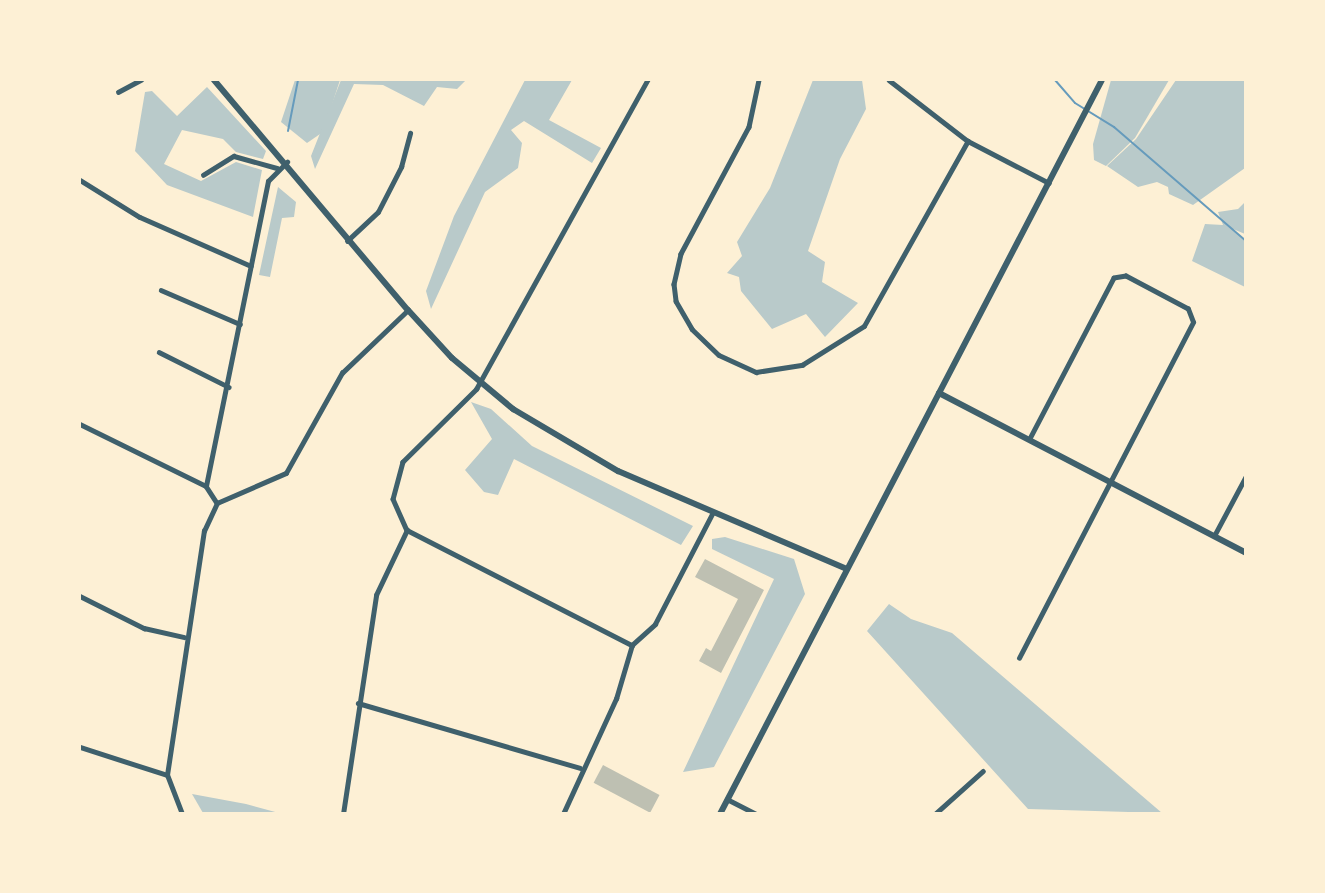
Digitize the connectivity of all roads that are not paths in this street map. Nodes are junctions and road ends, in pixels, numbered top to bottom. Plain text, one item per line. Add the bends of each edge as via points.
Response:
1 (141, 80) edge
2 (214, 80) edge
3 (648, 80) edge
4 (759, 80) edge
5 (889, 80) edge
6 (1102, 80) edge
7 (118, 92) dead end
8 (410, 133) dead end
9 (968, 141) junction
10 (287, 162) junction
11 (277, 168) junction
12 (203, 176) dead end
13 (80, 180) edge
14 (1049, 183) junction
15 (347, 241) junction
16 (251, 266) junction
17 (161, 290) dead end
18 (408, 310) junction
19 (240, 324) junction
20 (159, 352) dead end
21 (479, 381) junction
22 (229, 387) junction
23 (939, 393) junction
24 (80, 424) edge
25 (1030, 439) junction
26 (1245, 476) edge
27 (1109, 482) junction
28 (206, 486) junction
29 (217, 503) junction
30 (712, 514) junction
31 (407, 530) junction
32 (1214, 536) junction
33 (1245, 554) edge
34 (847, 569) junction
35 (80, 596) edge
36 (184, 637) junction
37 (632, 645) junction
38 (1019, 658) dead end
39 (357, 703) junction
40 (80, 747) edge
41 (580, 768) junction
42 (983, 771) dead end
43 (167, 775) junction
44 (728, 799) junction
45 (182, 813) edge
46 (343, 813) edge
47 (563, 813) edge
48 (720, 813) edge
49 (756, 813) edge
50 (935, 813) edge

1 - 7 street
2 - 10 street
3 - 21 street
4 - 9 street via 749,127 681,254 674,284 676,301 692,329 719,354 756,372 802,365 864,326
5 - 9 street
6 - 14 street
8 - 15 street via 401,167 378,212
9 - 14 street
10 - 11 street
10 - 15 street
11 - 12 street via 234,156
11 - 16 street via 268,181
13 - 16 street via 140,217
14 - 23 street
15 - 18 street
16 - 19 street
17 - 19 street
18 - 21 street
18 - 29 street via 342,374 286,473
19 - 22 street
20 - 22 street
21 - 30 street via 576,450
21 - 31 street via 403,462 393,499
22 - 28 street
23 - 25 street
23 - 34 street
24 - 28 street
25 - 27 street
25 - 27 street via 1114,278 1126,276 1188,309 1193,322
26 - 32 street
27 - 32 street
27 - 38 street
28 - 29 street
29 - 36 street via 204,531
30 - 34 street
30 - 37 street via 655,624
31 - 37 street
31 - 39 street via 376,595
32 - 33 street
34 - 44 street
35 - 36 street via 144,628
36 - 43 street
37 - 41 street via 615,699
39 - 41 street
39 - 46 street
40 - 43 street
41 - 47 street
42 - 50 street
43 - 45 street
44 - 48 street
44 - 49 street

